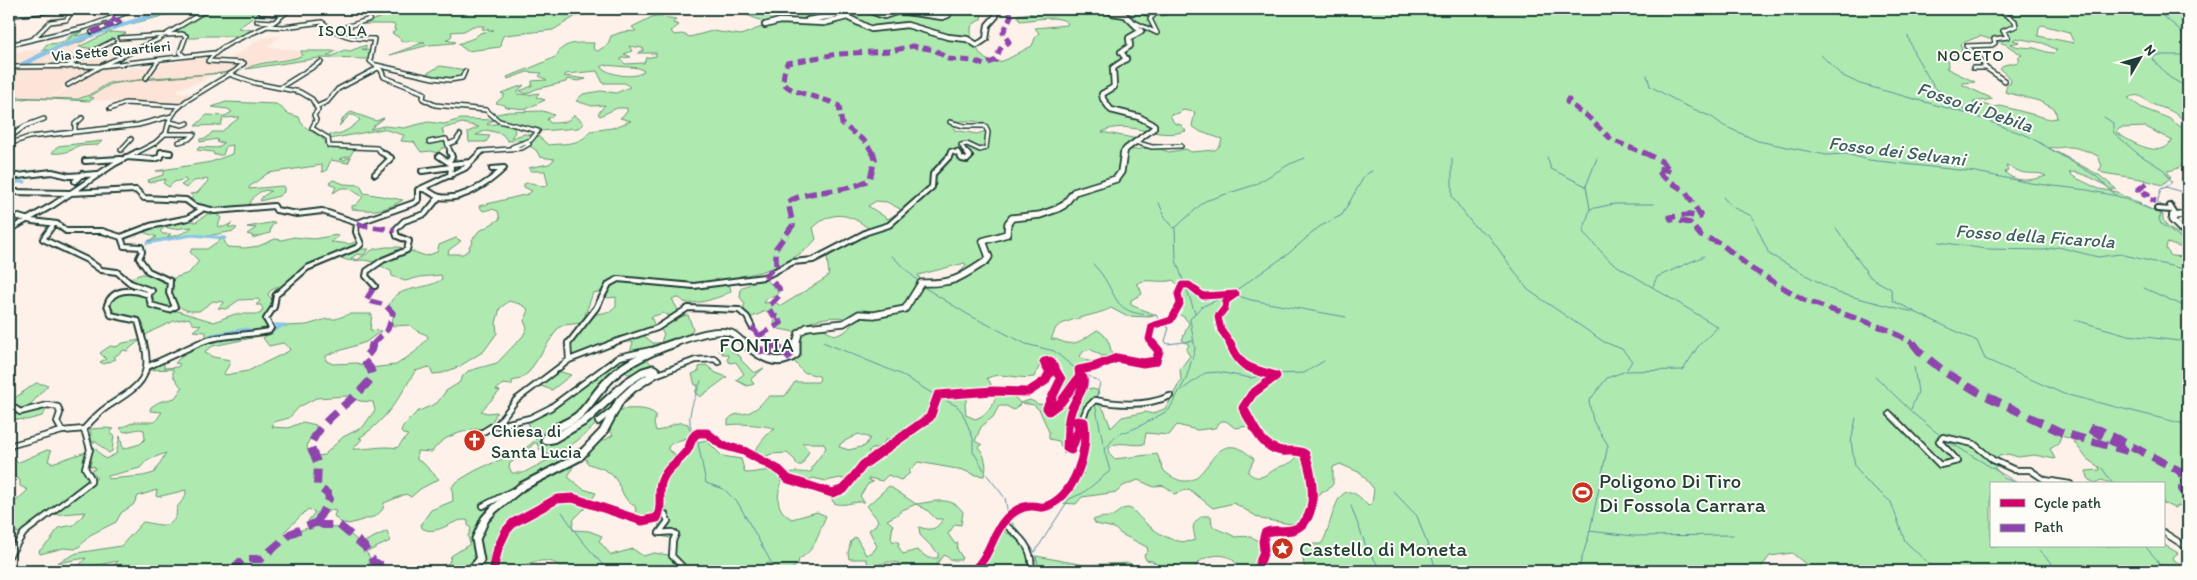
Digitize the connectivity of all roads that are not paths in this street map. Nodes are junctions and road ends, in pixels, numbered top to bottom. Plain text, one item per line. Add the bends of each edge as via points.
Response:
1 (22, 9) edge
2 (61, 9) edge
3 (74, 9) edge
4 (137, 9) edge
5 (208, 9) edge
6 (279, 9) edge
7 (291, 9) edge
8 (847, 9) edge
9 (865, 9) edge
10 (951, 9) edge
11 (994, 9) edge
12 (1110, 9) edge
13 (1133, 9) edge
14 (2002, 9) edge
15 (120, 12) junction
16 (109, 13) dead end
17 (261, 13) dead end
18 (272, 14) junction
19 (283, 14) junction
20 (11, 15) edge
21 (113, 18) junction
22 (370, 19) dead end
23 (1129, 20) junction
24 (257, 21) dead end
25 (273, 22) junction
26 (266, 26) junction
27 (334, 31) junction
28 (92, 32) dead end
29 (169, 34) junction
30 (34, 38) junction
31 (120, 38) dead end
32 (113, 41) dead end
33 (9, 45) edge
34 (214, 54) junction
35 (183, 55) junction
36 (158, 61) junction
37 (321, 62) dead end
38 (101, 66) junction
39 (377, 66) junction
40 (9, 67) edge
41 (67, 68) junction
42 (1973, 68) dead end
43 (1986, 68) junction
44 (466, 71) dead end
45 (1995, 74) junction
46 (232, 75) junction
47 (1991, 76) dead end
48 (146, 78) dead end
49 (2005, 82) dead end
50 (68, 85) dead end
51 (281, 87) junction
52 (180, 106) junction
53 (316, 107) junction
54 (110, 108) dead end
55 (172, 116) junction
56 (82, 118) dead end
57 (44, 119) dead end
58 (170, 122) junction
59 (950, 122) dead end
60 (188, 123) dead end
61 (76, 131) junction
62 (165, 134) junction
63 (460, 135) dead end
64 (9, 138) edge
65 (131, 140) dead end
66 (179, 142) dead end
67 (429, 142) dead end
68 (1135, 142) junction
69 (9, 144) edge
70 (448, 144) junction
71 (1181, 146) dead end
72 (121, 150) dead end
73 (170, 153) dead end
74 (438, 156) dead end
75 (124, 158) junction
76 (85, 161) dead end
77 (102, 161) dead end
78 (449, 161) junction
79 (469, 163) junction
80 (492, 170) dead end
81 (422, 171) dead end
82 (82, 174) junction
83 (99, 174) junction
84 (375, 174) dead end
85 (450, 176) junction
86 (9, 177) edge
87 (75, 181) dead end
88 (418, 190) junction
89 (9, 192) edge
90 (73, 193) junction
91 (439, 197) junction
92 (2162, 208) joint
93 (2157, 209) dead end
94 (201, 210) junction
95 (9, 214) edge
96 (2188, 214) edge
97 (29, 220) junction
98 (2172, 220) junction
99 (357, 223) junction
100 (2187, 223) edge
101 (53, 225) junction
102 (2188, 229) edge
103 (9, 230) edge
104 (395, 230) joint
105 (2188, 236) edge
106 (122, 237) junction
107 (375, 286) dead end
108 (148, 294) junction
109 (752, 327) dead end
110 (660, 349) junction
111 (569, 360) junction
112 (718, 362) dead end
113 (147, 367) junction
114 (655, 374) junction
115 (1080, 378) junction
116 (1170, 396) dead end
117 (9, 404) edge
118 (614, 408) junction
119 (1890, 414) dead end
120 (1082, 420) junction
121 (598, 422) dead end
122 (497, 425) junction
123 (84, 429) junction
124 (62, 431) junction
125 (475, 437) dead end
126 (9, 446) edge
127 (2058, 482) edge
128 (521, 488) junction
129 (483, 506) dead end
130 (660, 512) junction
131 (1007, 519) junction
132 (2164, 533) edge
133 (2188, 548) edge
134 (9, 556) edge
135 (470, 571) edge
136 (493, 571) edge
137 (682, 571) edge
138 (973, 571) edge
139 (1031, 571) edge
140 (1257, 571) edge

1 - 20 main road
2 - 20 street
3 - 30 street via 66,20 50,22
4 - 15 street
5 - 29 street
6 - 18 street
7 - 19 street
8 - 11 street via 821,18 776,20 764,24 780,21 824,23 847,17 871,29 907,25 967,39 977,45 986,39 988,25 996,16
9 - 10 street via 884,16 898,11 942,18
12 - 23 street
13 - 23 street via 1153,15 1150,20 1157,33
14 - 43 street via 2001,12 2015,21 2016,26 2003,31 2008,37 1994,39 1994,44 1966,46
15 - 16 street
15 - 21 street
17 - 18 street
18 - 19 street
19 - 25 street
21 - 28 street via 119,22
21 - 30 street
22 - 27 street
23 - 68 street via 1141,31 1128,38 1130,46 1121,52 1126,59 1113,68 1114,88 1102,96 1111,110 1124,111 1154,125
24 - 25 street
25 - 26 street
26 - 27 street via 320,22
26 - 34 street via 225,44
27 - 39 street via 355,39 374,39 370,59
29 - 31 street
29 - 35 street via 186,36 180,52
29 - 38 street
30 - 33 street
32 - 41 street
34 - 35 street, Via Sette Quartieri
34 - 46 street via 208,61 244,63
35 - 36 street, Via Sette Quartieri
36 - 38 street, Via Sette Quartieri
36 - 48 street
37 - 51 street
38 - 41 street, Via Sette Quartieri
38 - 50 street
39 - 44 street via 451,81 462,78
39 - 53 street via 338,89 327,102
39 - 79 street via 387,79 424,93 422,98 431,103 486,110 499,121 538,131 525,143 529,145 485,150
40 - 41 street, Via Sette Quartieri
42 - 43 street
43 - 45 street
45 - 47 street
45 - 49 street
46 - 51 street
46 - 52 street
51 - 53 street via 300,92 312,99
52 - 54 street via 125,103
52 - 55 street
53 - 84 street via 318,110 312,128 328,138 329,146 377,148 391,158
55 - 58 street
55 - 61 street via 138,125
56 - 61 street via 75,124
57 - 64 street via 25,126
58 - 60 street
58 - 62 street
59 - 111 street via 985,126 988,132 986,148 980,150 961,144 970,157 962,159 957,152 951,152 933,174 932,187 889,225 867,232 814,260 796,261 764,277 694,286 618,279 609,284 596,308 568,342
61 - 69 street via 29,137
62 - 66 street via 194,134
62 - 75 street via 155,143
63 - 70 street via 456,142
65 - 72 street
67 - 70 street via 446,139
68 - 71 street via 1152,147
68 - 110 street via 1123,152 1121,172 1116,178 1074,192 1064,205 1051,211 1012,218 1007,234 983,241 989,257 986,261 957,280 943,284 921,283 904,309 874,315 859,314 844,323 808,328 796,340 796,354 787,360 771,360 725,331 699,335
70 - 78 street via 452,157
73 - 75 street via 160,153 159,158
74 - 78 street
75 - 76 street
75 - 77 street
75 - 83 street
78 - 79 street via 451,164
79 - 85 street
80 - 91 street via 500,166 504,168 466,194
81 - 85 street via 451,167
82 - 83 street
82 - 86 street via 69,176 52,172
82 - 87 street
83 - 90 street
85 - 88 street
88 - 91 street via 426,189
88 - 99 street via 414,204
89 - 90 street
90 - 94 street via 136,190 144,198 186,200
90 - 97 street
91 - 104 street via 425,214 404,221
92 - 93 street
92 - 98 street via 2170,208 2176,214 2172,215
94 - 99 street via 274,206 276,210 297,214 322,211
94 - 106 street via 188,218 150,226
95 - 97 street
96 - 98 street via 2175,216
97 - 101 street
97 - 103 street
98 - 105 street
99 - 113 street via 360,246 310,266 276,295 274,307 266,319 271,328 269,332 205,340
100 - 102 street via 2180,221
101 - 106 street via 57,224 69,232 102,232
101 - 108 street via 43,239 101,270 122,275 130,283 152,290
104 - 107 street via 397,236 409,241 407,250 367,271 366,276
106 - 108 street via 124,246 141,247 139,258 148,271 171,284 174,308 169,310 151,305
108 - 113 street via 123,291 111,297 107,304 111,315 138,321
109 - 111 street via 737,309 713,310 694,306 657,328
110 - 114 street via 636,358 616,372 578,416 545,440 589,418 615,391 644,373 653,369
110 - 122 street via 620,357 550,408 530,418
111 - 122 street via 516,400
112 - 114 street via 715,359 699,360
113 - 123 street via 138,387 105,408
114 - 118 street via 633,388
115 - 120 street via 1085,382 1068,422 1068,449 1074,449 1079,429 1077,421
115 - 130 street via 1051,412 1047,408 1061,379 1047,360 1044,362 1050,372 1048,378 1028,392 938,395 926,421 862,465 844,489 832,493 788,479 779,470 744,451 722,445 708,432 697,433 687,450 662,478
115 - 140 street via 1081,368 1094,367 1114,358 1155,362 1160,350 1149,334 1152,326 1170,320 1177,313 1181,300 1179,291 1184,284 1203,296 1236,294 1226,301 1218,317 1221,330 1237,360 1276,376 1249,396 1243,408 1255,433 1269,447 1305,454 1312,482 1308,516 1295,529 1265,533 1264,551
116 - 120 street via 1163,400 1120,404 1094,400
117 - 124 street via 20,412 48,404 58,407 57,422
118 - 121 street
118 - 128 street via 603,432 579,457
119 - 127 street via 1940,465 1958,462 1939,441 1943,437 1974,444 1993,460
120 - 131 street via 1087,441 1070,486 1048,506 1026,506
122 - 125 street
123 - 124 street
123 - 134 street via 90,449 85,468 90,482 24,533
124 - 126 street
128 - 129 street
128 - 135 street via 485,519 476,539 482,551 481,558 477,567
130 - 136 street via 655,520 642,521 573,498 557,499 513,523 498,548
130 - 137 street via 668,521 659,533 676,534 672,541 672,556 682,566
131 - 138 street via 985,559
131 - 139 street via 1028,545
132 - 133 street

